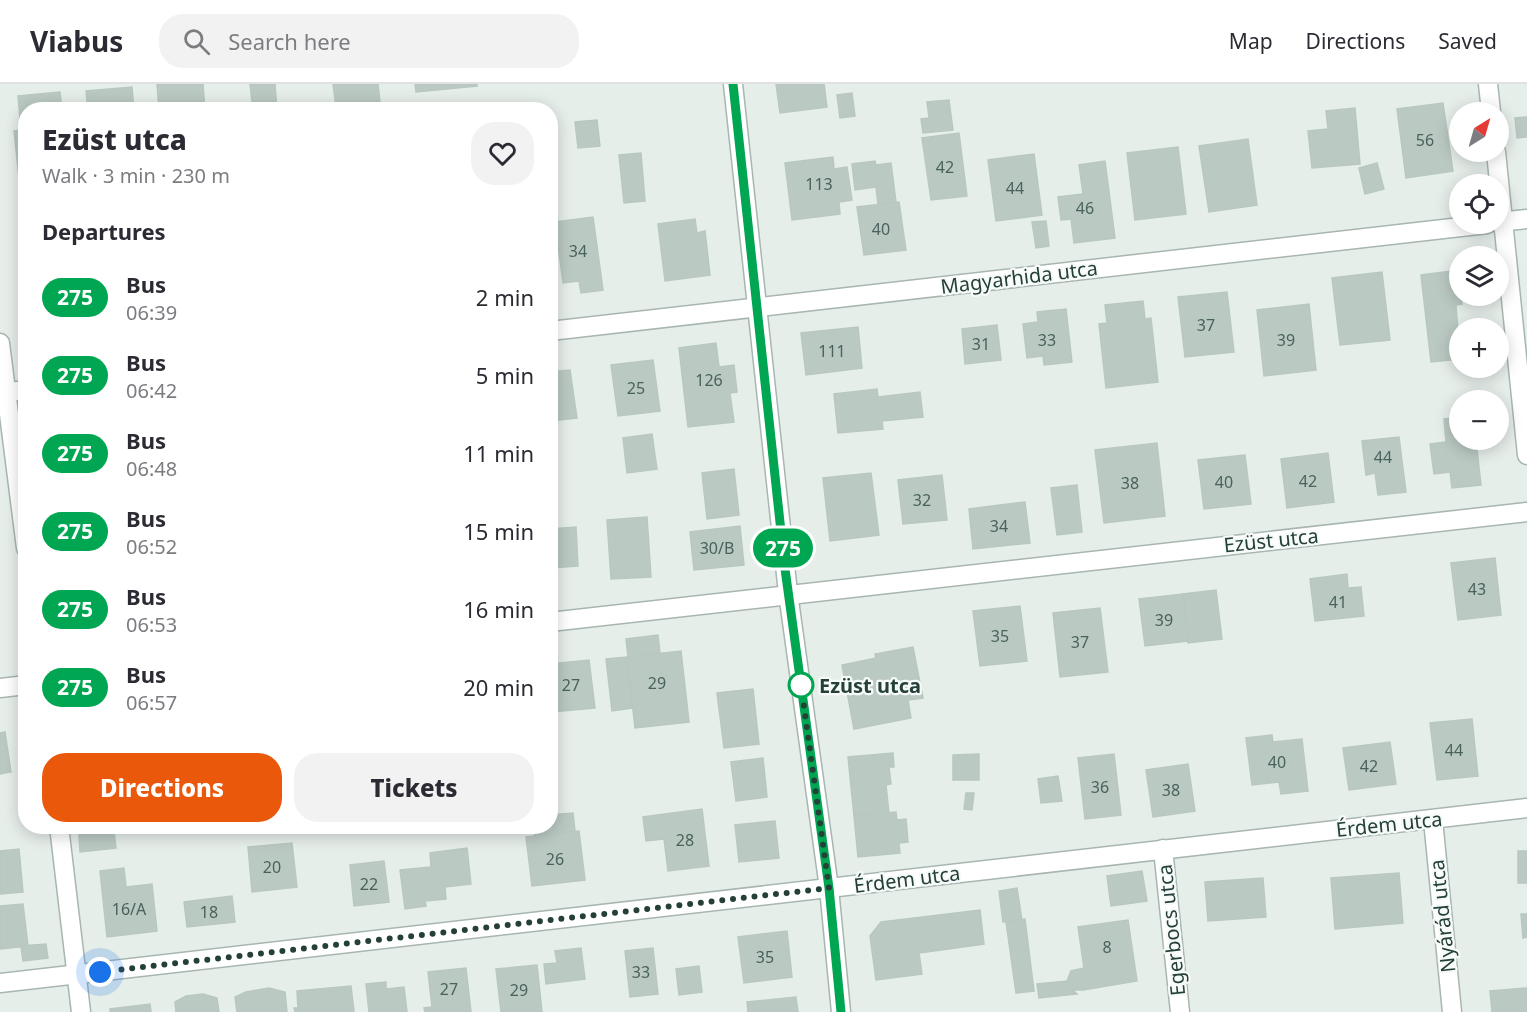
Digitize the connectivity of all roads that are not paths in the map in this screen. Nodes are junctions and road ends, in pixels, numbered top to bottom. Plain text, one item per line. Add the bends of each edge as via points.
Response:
1 (733, 84) edge
2 (1488, 84) edge
3 (1490, 102) edge
4 (1527, 219) edge
5 (1509, 221) edge
6 (1449, 227) edge
7 (1498, 234) edge
8 (755, 307) junction
9 (558, 329) edge
10 (0, 343) edge
11 (18, 391) edge
12 (3, 392) edge
13 (1527, 455) edge
14 (18, 494) edge
15 (1527, 512) edge
16 (788, 593) junction
17 (558, 621) edge
18 (18, 686) edge
19 (0, 688) edge
20 (1527, 808) edge
21 (1433, 820) junction
22 (60, 834) edge
23 (1163, 849) junction
24 (829, 888) junction
25 (76, 974) junction
26 (0, 983) edge
27 (81, 1012) edge
28 (841, 1012) edge
29 (1180, 1012) edge
30 (1452, 1012) edge

1 - 8 street
2 - 3 street
4 - 5 street, Magyarhida utca
6 - 8 street, Magyarhida utca
7 - 13 street
8 - 9 street, Magyarhida utca
8 - 16 street
10 - 12 street
11 - 12 street
12 - 14 street
15 - 16 street, Ezüst utca
16 - 17 street, Ezüst utca
16 - 24 street
18 - 19 street
20 - 21 street, Érdem utca
21 - 23 street, Érdem utca
21 - 30 street, Nyárád utca
22 - 25 street
23 - 24 street, Érdem utca
23 - 29 street, Egerbocs utca
24 - 25 street, Érdem utca
24 - 28 street
25 - 26 street, Érdem utca
25 - 27 street

